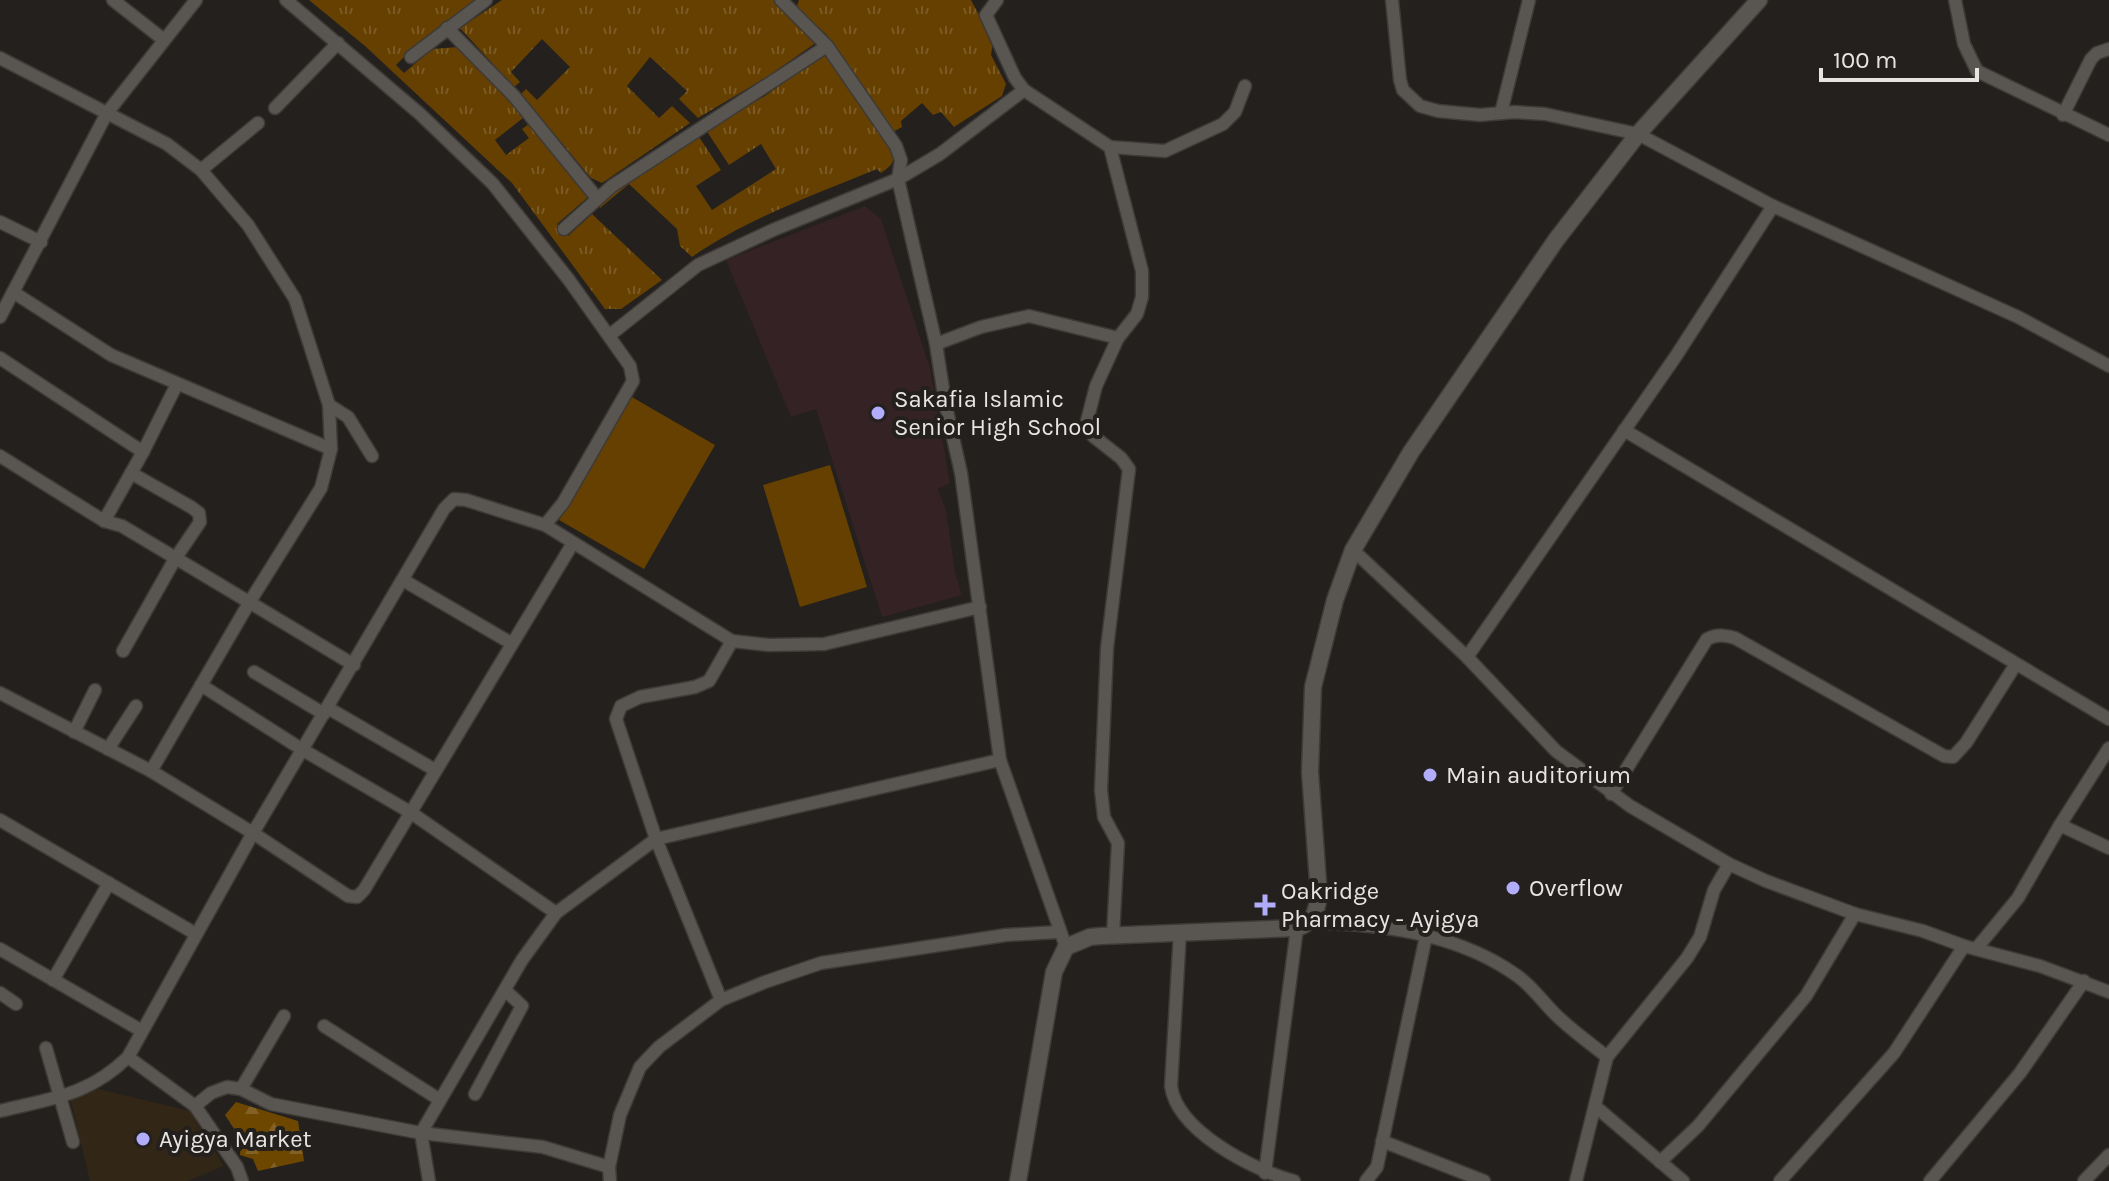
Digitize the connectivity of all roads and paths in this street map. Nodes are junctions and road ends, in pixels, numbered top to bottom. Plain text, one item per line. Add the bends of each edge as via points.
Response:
1 (113, 0) edge
2 (196, 0) edge
3 (286, 0) edge
4 (486, 0) edge
5 (781, 0) edge
6 (997, 0) edge
7 (1392, 0) edge
8 (1529, 0) edge
9 (1759, 0) edge
10 (1955, 0) edge
11 (447, 28) junction
12 (164, 40) junction
13 (338, 43) junction
14 (827, 46) junction
15 (2109, 49) edge
16 (411, 57) dead end
17 (0, 58) edge
18 (1245, 86) dead end
19 (1024, 90) junction
20 (275, 108) dead end
21 (107, 113) junction
22 (1501, 113) junction
23 (2063, 115) junction
24 (258, 123) dead end
25 (1638, 134) junction
26 (2109, 135) edge
27 (1110, 147) junction
28 (201, 170) junction
29 (898, 179) junction
30 (597, 198) junction
31 (1773, 206) junction
32 (0, 222) edge
33 (564, 229) dead end
34 (41, 242) junction
35 (13, 292) junction
36 (0, 317) edge
37 (610, 335) junction
38 (1118, 338) junction
39 (936, 344) junction
40 (0, 358) edge
41 (2109, 366) edge
42 (177, 384) junction
43 (329, 405) junction
44 (1624, 430) junction
45 (331, 449) junction
46 (143, 452) junction
47 (0, 456) edge
48 (372, 456) dead end
49 (131, 473) junction
50 (104, 521) junction
51 (545, 525) junction
52 (573, 543) junction
53 (1353, 550) junction
54 (175, 559) junction
55 (403, 580) junction
56 (249, 603) junction
57 (980, 607) junction
58 (732, 641) junction
59 (511, 643) junction
60 (123, 651) dead end
61 (1467, 657) junction
62 (2016, 664) junction
63 (354, 665) junction
64 (254, 672) dead end
65 (201, 685) junction
66 (95, 690) dead end
67 (2, 700) edge
68 (136, 706) dead end
69 (326, 711) junction
70 (2109, 719) edge
71 (74, 732) junction
72 (2109, 748) edge
73 (108, 749) junction
74 (303, 750) junction
75 (1000, 760) junction
76 (435, 770) junction
77 (151, 771) junction
78 (1611, 794) junction
79 (410, 812) junction
80 (0, 820) edge
81 (2060, 825) junction
82 (253, 833) junction
83 (656, 839) junction
84 (2109, 848) edge
85 (1729, 864) junction
86 (109, 883) junction
87 (556, 913) junction
88 (1855, 914) junction
89 (1303, 926) junction
90 (1180, 932) junction
91 (196, 934) junction
92 (1113, 935) junction
93 (1426, 936) junction
94 (1062, 939) junction
95 (1970, 947) junction
96 (0, 949) edge
97 (53, 980) junction
98 (2084, 981) junction
99 (505, 990) junction
100 (2109, 992) edge
101 (0, 993) edge
102 (721, 1000) junction
103 (16, 1004) dead end
104 (284, 1016) dead end
105 (324, 1026) dead end
106 (142, 1031) junction
107 (46, 1048) dead end
108 (128, 1057) junction
109 (1607, 1057) junction
110 (241, 1089) junction
111 (475, 1094) dead end
112 (60, 1096) junction
113 (440, 1100) junction
114 (195, 1106) junction
115 (1596, 1107) junction
116 (0, 1111) edge
117 (421, 1133) junction
118 (1382, 1141) junction
119 (73, 1142) dead end
120 (2109, 1155) edge
121 (1660, 1162) junction
122 (609, 1167) junction
123 (1265, 1173) junction
124 (242, 1181) edge
125 (429, 1181) edge
126 (610, 1181) edge
127 (1018, 1181) edge
128 (1294, 1181) edge
129 (1366, 1181) edge
130 (1484, 1181) edge
131 (1576, 1181) edge
132 (1683, 1181) edge
133 (1780, 1181) edge
134 (1930, 1181) edge
135 (2084, 1181) edge

1 - 12 street
2 - 12 street
3 - 13 street
4 - 11 street
5 - 14 street
6 - 19 street via 986,15
7 - 22 street via 1403,90 1420,106 1438,111
8 - 22 street
9 - 25 street
10 - 23 street via 1964,44 1977,71
11 - 16 street
11 - 30 street via 514,96
12 - 21 street
13 - 20 street
13 - 37 street via 493,184
14 - 29 street via 896,146 901,160
14 - 30 street
15 - 23 street via 2091,59
17 - 21 street
18 - 27 street via 1235,112 1223,124 1182,144 1165,151
19 - 27 street
19 - 29 street
21 - 28 street via 167,144
21 - 34 street
22 - 25 street via 1545,114
23 - 26 street
24 - 28 street
25 - 31 street
25 - 53 street via 1480,349
27 - 38 street via 1142,271 1137,314
28 - 43 street via 248,225 295,299
29 - 37 street via 698,265
29 - 39 street
30 - 33 street
31 - 41 street via 2018,317
31 - 44 street
32 - 34 street
34 - 35 street
35 - 36 street
35 - 42 street via 111,355
37 - 51 street via 630,366 633,381
38 - 39 street via 1029,316
38 - 92 street via 1087,421 1093,436 1129,469 1107,648 1101,790 1104,817 1118,843
39 - 57 street
40 - 46 street
42 - 45 street
42 - 46 street
43 - 45 street
43 - 48 street via 348,417
44 - 61 street
44 - 62 street
45 - 56 street via 321,488
46 - 49 street
47 - 50 street
49 - 50 street
49 - 54 street via 199,513 200,522
50 - 54 street via 122,526
51 - 52 street
51 - 55 street via 454,499
52 - 58 street
52 - 59 street
53 - 61 street
53 - 89 street via 1313,687 1310,772 1319,896 1316,913
54 - 56 street
54 - 60 street
55 - 59 street
55 - 63 street
56 - 63 street
56 - 65 street
57 - 58 street via 824,644
57 - 75 street
58 - 83 street via 709,681 640,697 618,711 616,719
59 - 76 street
61 - 78 street via 1556,751
62 - 70 street
62 - 78 street via 1953,757 1735,638 1713,636
63 - 69 street
64 - 69 street
65 - 74 street
65 - 77 street
66 - 71 street
67 - 71 street
68 - 73 street
69 - 74 street
69 - 76 street
71 - 73 street
72 - 81 street
73 - 77 street
74 - 79 street
74 - 82 street
75 - 83 street
75 - 94 street
76 - 79 street
77 - 82 street
78 - 85 street
79 - 82 street via 357,897
79 - 87 street
80 - 86 street
81 - 84 street
81 - 95 street via 2018,898
82 - 91 street
83 - 87 street
83 - 102 street
85 - 88 street
85 - 109 street via 1687,958
86 - 91 street
86 - 97 street
87 - 99 street
88 - 95 street
88 - 121 street via 1806,996 1698,1126
89 - 90 street
89 - 93 street via 1353,923
89 - 123 street
90 - 92 street
90 - 123 street via 1173,1101 1214,1142
91 - 106 street
92 - 94 street
93 - 109 street via 1470,950 1517,975
93 - 118 street
94 - 102 street via 1006,935 821,963
94 - 127 street
95 - 98 street
95 - 133 street via 1894,1053
96 - 97 street
97 - 106 street
98 - 100 street
98 - 134 street via 2020,1073
99 - 111 street via 522,1006
99 - 113 street
101 - 103 street
102 - 122 street via 640,1067 620,1115
104 - 110 street
105 - 113 street
106 - 108 street
107 - 112 street
108 - 112 street via 94,1085
108 - 114 street
109 - 115 street
110 - 114 street via 227,1087
110 - 117 street via 271,1104
112 - 116 street
112 - 119 street
113 - 117 street
114 - 124 street
115 - 121 street
115 - 131 street
117 - 122 street via 543,1147
117 - 125 street
118 - 129 street via 1377,1167
118 - 130 street
120 - 135 street
121 - 132 street
122 - 126 street
123 - 128 street

